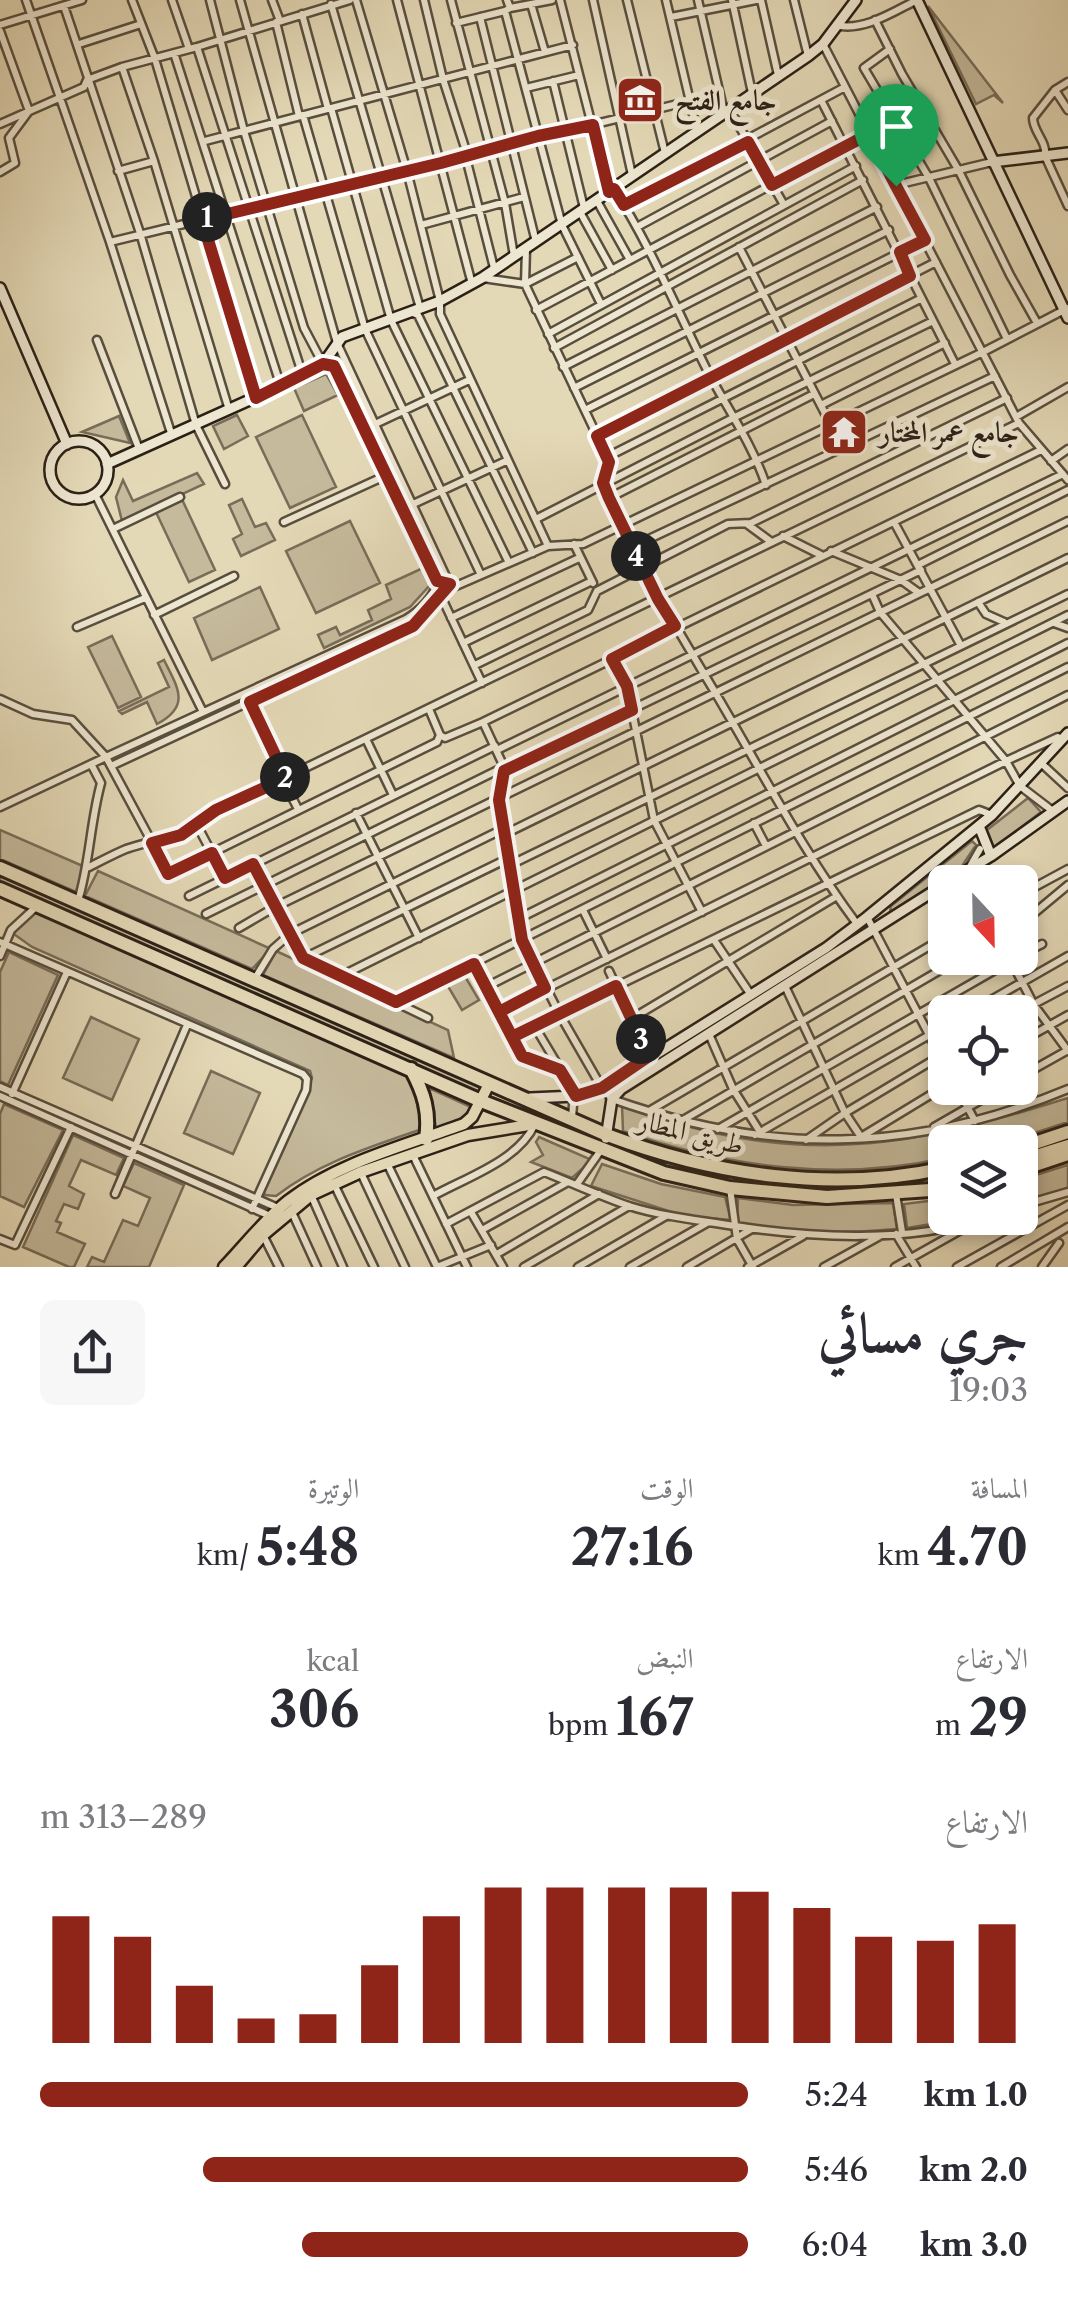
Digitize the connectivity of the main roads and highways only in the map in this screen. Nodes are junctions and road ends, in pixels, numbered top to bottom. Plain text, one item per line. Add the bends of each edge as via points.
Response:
1 (856, 0) edge
2 (917, 0) edge
3 (1068, 153) edge
4 (992, 162) junction
5 (0, 288) edge
6 (1066, 312) edge
7 (66, 444) junction
8 (108, 464) junction
9 (1065, 737) edge
10 (1068, 801) edge
11 (980, 826) junction
12 (991, 856) junction
13 (976, 865) edge
14 (0, 868) edge
15 (0, 888) edge
16 (928, 894) edge
17 (411, 1069) junction
18 (489, 1084) junction
19 (524, 1098) junction
20 (481, 1101) junction
21 (535, 1124) junction
22 (466, 1129) junction
23 (1068, 1132) edge
24 (607, 1135) junction
25 (426, 1139) junction
26 (1038, 1142) edge
27 (1068, 1144) edge
28 (602, 1150) junction
29 (1038, 1154) edge
30 (1068, 1154) edge
31 (1038, 1164) edge
32 (928, 1170) edge
33 (928, 1186) edge
34 (928, 1190) edge
35 (902, 1192) junction
36 (280, 1212) junction
37 (237, 1266) edge
38 (224, 1267) edge

1 - 8 main road via 808,56 477,280 342,337 323,364 303,376
2 - 4 main road
3 - 4 main road
4 - 6 main road
5 - 7 main road
7 - 8 main road via 92,444
7 - 8 main road via 53,457 51,476 68,497 96,494
9 - 11 main road
10 - 12 main road
11 - 12 main road
11 - 19 main road via 826,948 602,1088
12 - 13 main road
14 - 18 highway, طريق المطار
15 - 17 highway, طريق المطار
16 - 24 main road via 621,1089 612,1099
17 - 20 highway, طريق المطار
17 - 25 highway via 429,1118
18 - 19 highway, طريق المطار
18 - 20 main road
19 - 24 highway, طريق المطار
20 - 21 highway, طريق المطار
20 - 22 main road
21 - 22 main road
21 - 28 highway, طريق المطار
22 - 25 main road
22 - 36 main road
23 - 26 highway
24 - 28 main road
24 - 32 highway, طريق المطار via 701,1166 794,1178
25 - 36 main road via 336,1172
27 - 29 main road
28 - 35 highway, طريق المطار via 664,1174 730,1188 827,1198
30 - 31 highway
33 - 35 main road, طريق المطار
34 - 35 highway
36 - 37 main road
36 - 38 main road

